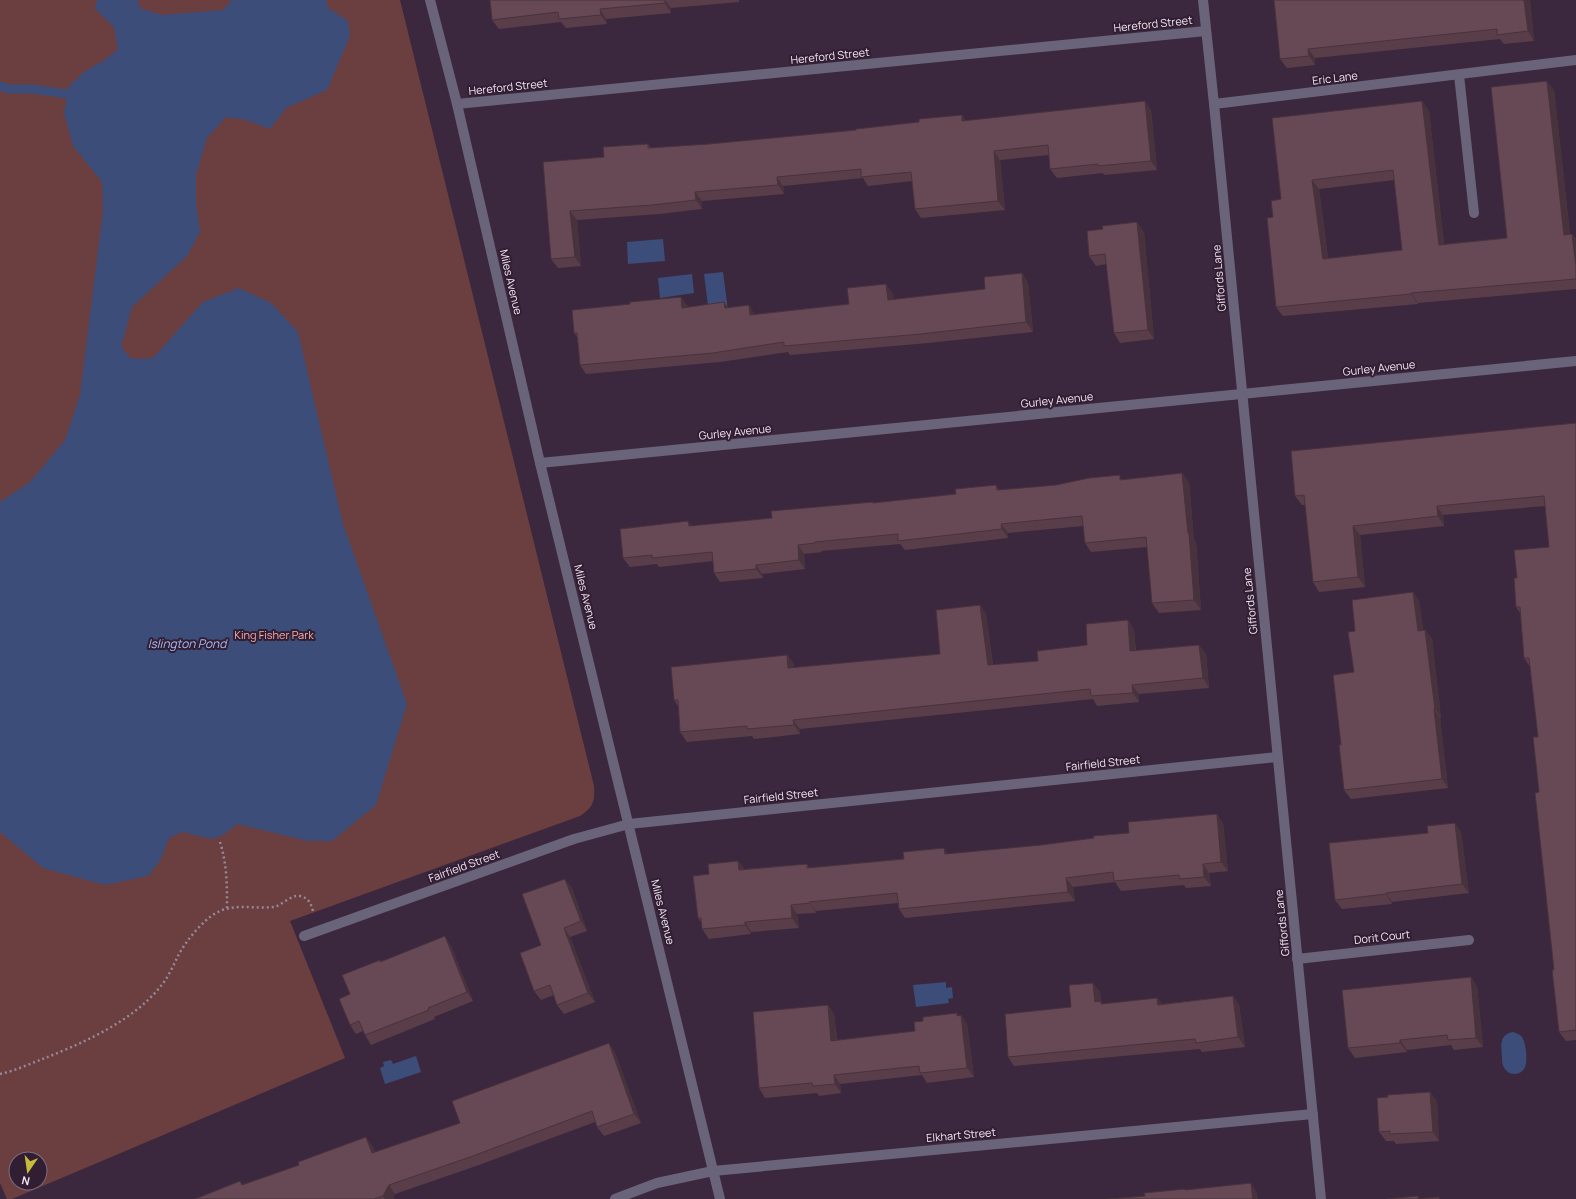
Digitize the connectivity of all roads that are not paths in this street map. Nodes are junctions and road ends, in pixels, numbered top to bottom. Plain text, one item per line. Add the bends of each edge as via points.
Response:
1 (430, 0) edge
2 (1203, 0) edge
3 (1206, 31) junction
4 (1576, 60) edge
5 (1459, 75) junction
6 (457, 104) junction
7 (1214, 104) junction
8 (1474, 213) dead end
9 (1576, 361) edge
10 (1242, 394) junction
11 (540, 463) junction
12 (1277, 757) junction
13 (629, 824) junction
14 (304, 936) dead end
15 (1469, 940) dead end
16 (1297, 959) junction
17 (1313, 1114) junction
18 (713, 1171) junction
19 (615, 1199) edge
20 (720, 1199) edge
21 (1321, 1199) edge

1 - 6 street, Miles Avenue
2 - 3 street, Giffords Lane
3 - 6 street, Hereford Street
3 - 7 street, Giffords Lane
4 - 5 street, Eric Lane
5 - 7 street, Eric Lane
5 - 8 street
6 - 11 street, Miles Avenue
7 - 10 street, Giffords Lane
9 - 10 street, Gurley Avenue
10 - 11 street, Gurley Avenue
10 - 12 street, Giffords Lane
11 - 13 street, Miles Avenue
12 - 13 street, Fairfield Street
12 - 16 street, Giffords Lane
13 - 14 street, Fairfield Street via 574,839
13 - 18 street, Miles Avenue
15 - 16 street, Dorit Court
16 - 17 street, Giffords Lane
17 - 18 street, Elkhart Street
17 - 21 street, Giffords Lane
18 - 19 street, Elkhart Street via 657,1183
18 - 20 street, Miles Avenue

